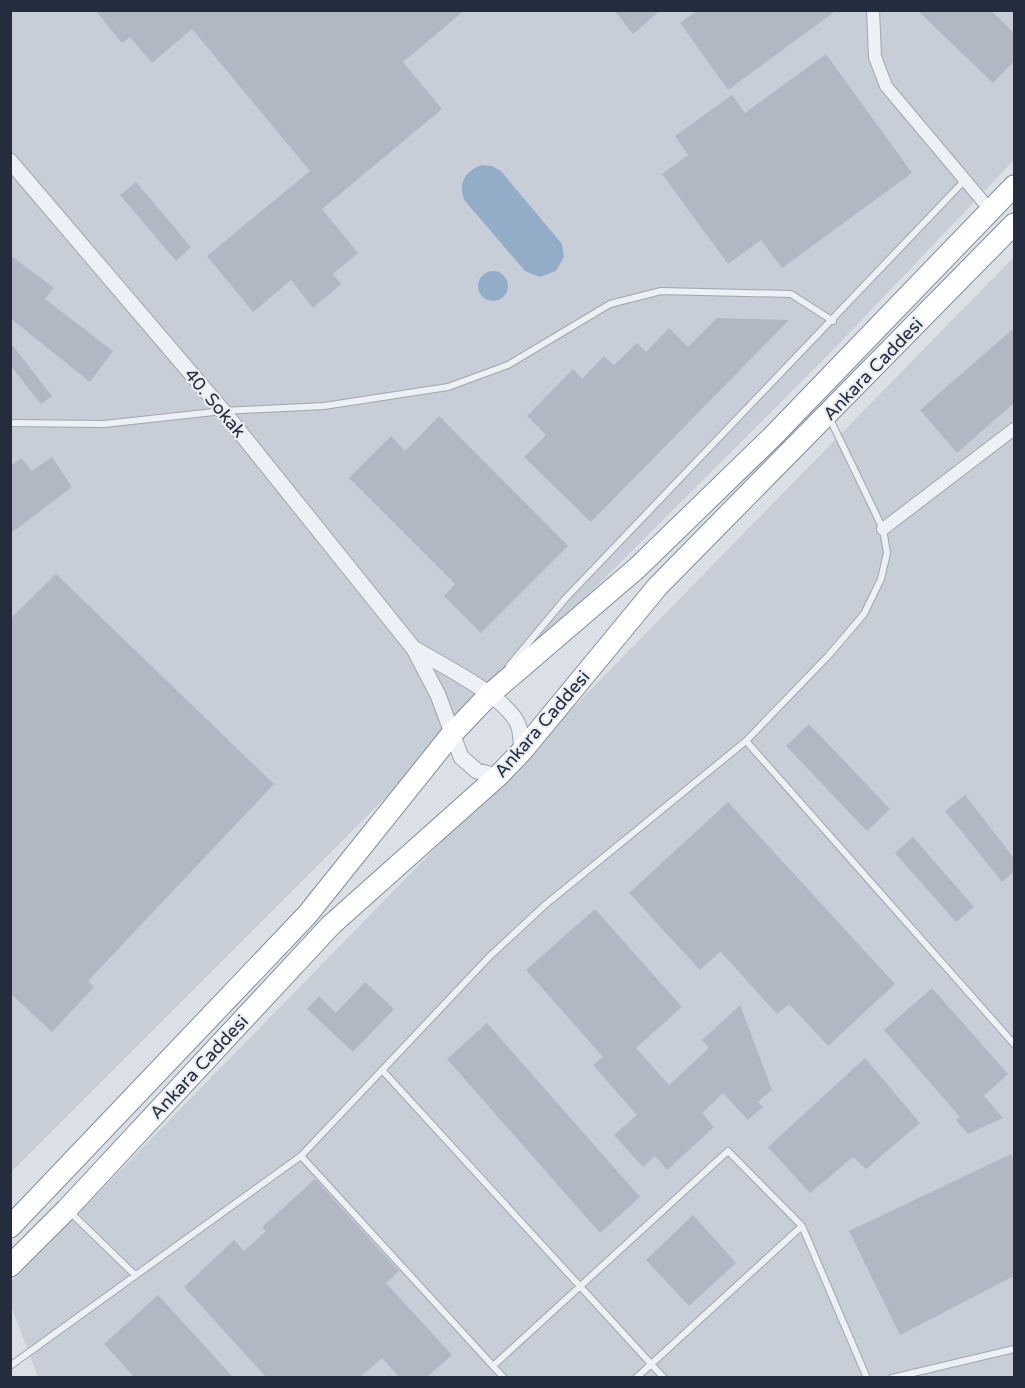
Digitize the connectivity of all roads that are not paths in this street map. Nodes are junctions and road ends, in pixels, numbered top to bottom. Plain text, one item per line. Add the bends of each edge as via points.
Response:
1 (873, 10) edge
2 (10, 161) edge
3 (964, 181) junction
4 (1014, 186) edge
5 (991, 211) junction
6 (1014, 224) edge
7 (833, 321) junction
8 (223, 411) junction
9 (828, 415) junction
10 (10, 423) edge
11 (1014, 429) edge
12 (883, 529) junction
13 (414, 649) junction
14 (489, 695) junction
15 (450, 735) junction
16 (746, 741) junction
17 (522, 751) junction
18 (498, 776) junction
19 (1014, 1044) edge
20 (382, 1071) junction
21 (301, 1156) junction
22 (67, 1209) junction
23 (802, 1226) junction
24 (10, 1227) edge
25 (10, 1266) edge
26 (135, 1275) junction
27 (580, 1286) junction
28 (1014, 1349) edge
29 (652, 1363) junction
30 (10, 1366) edge
31 (493, 1366) junction
32 (504, 1377) edge
33 (636, 1377) edge
34 (664, 1377) edge
35 (867, 1377) edge
36 (892, 1377) edge

1 - 3 street via 875,57 886,86
2 - 8 street, 40. Sokak
3 - 5 street
3 - 7 lane
4 - 5 highway, Ankara Caddesi
5 - 14 highway, Ankara Caddesi via 773,436 654,551
6 - 9 highway, Ankara Caddesi
7 - 8 lane via 790,294 661,291 610,304 508,365 448,387 324,406
7 - 14 lane via 565,599 515,657
8 - 10 lane via 104,424
8 - 13 street, 40. Sokak
9 - 12 lane
9 - 17 highway, Ankara Caddesi via 658,586
11 - 12 street
12 - 16 lane via 887,553 881,579 864,614
13 - 14 street
13 - 15 street via 438,695
14 - 15 highway, Ankara Caddesi
14 - 17 street via 511,713 519,727
15 - 18 street via 461,757 477,771
15 - 24 highway, Ankara Caddesi via 307,915
16 - 19 lane
16 - 20 lane via 545,905 489,957
17 - 18 highway, Ankara Caddesi
18 - 22 highway, Ankara Caddesi via 331,925
20 - 21 lane
20 - 27 lane
21 - 26 lane
21 - 31 lane
22 - 25 highway, Ankara Caddesi
22 - 26 lane
23 - 27 lane via 728,1151
23 - 29 lane
23 - 35 lane
26 - 30 lane
27 - 29 lane
27 - 31 lane
28 - 36 lane
29 - 33 lane
29 - 34 lane
31 - 32 lane

